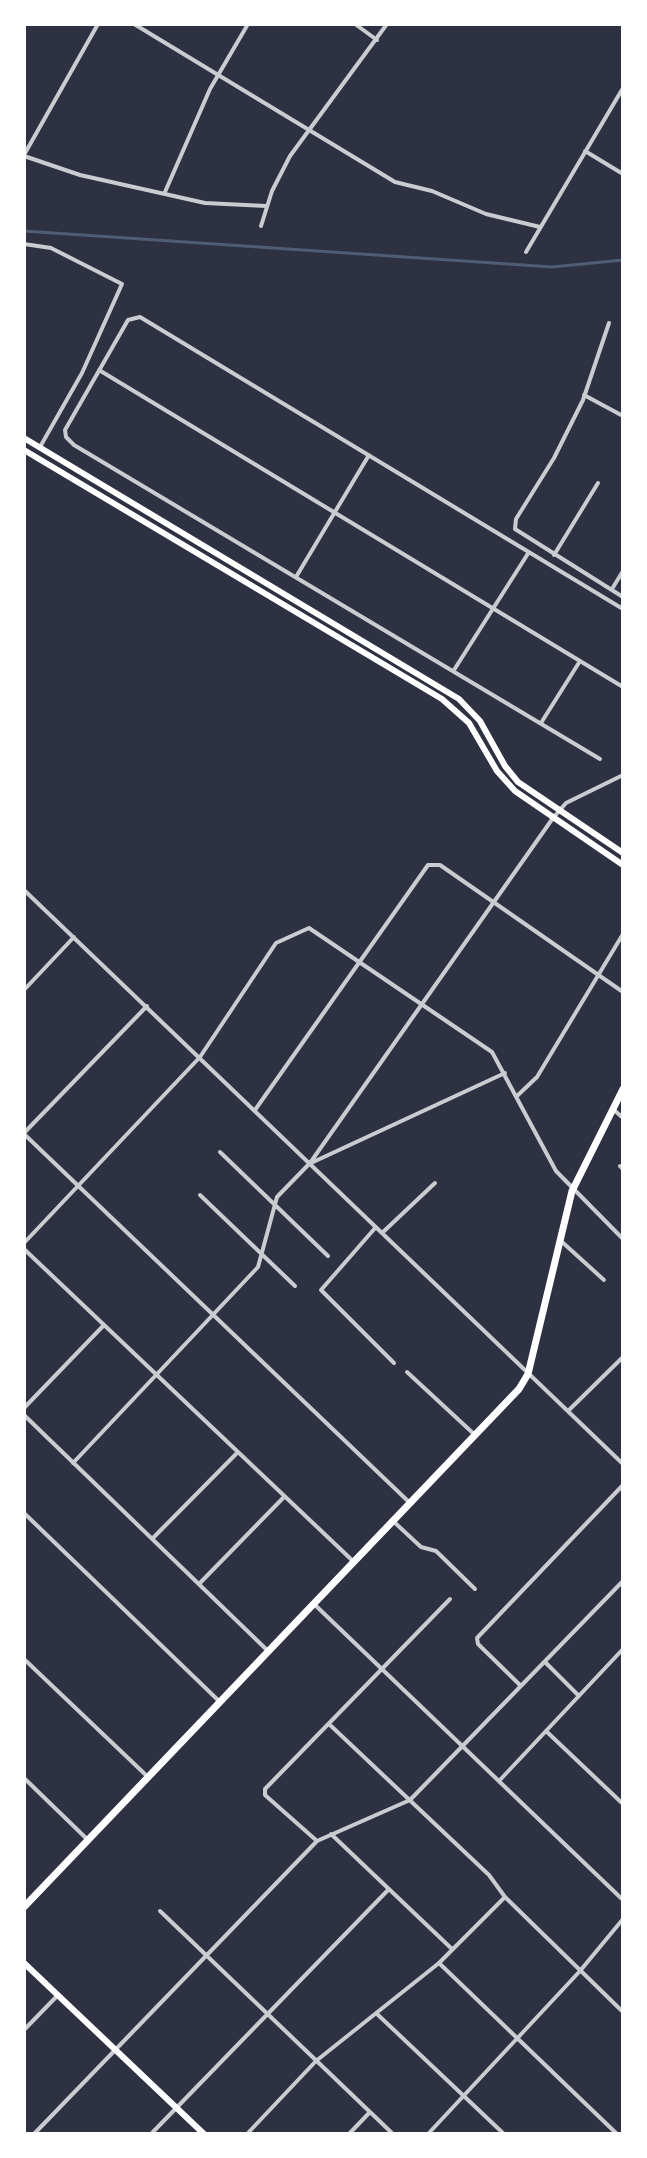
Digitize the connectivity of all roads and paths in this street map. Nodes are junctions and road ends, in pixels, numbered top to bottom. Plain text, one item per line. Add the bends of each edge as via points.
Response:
1 (98, 24) edge
2 (134, 24) edge
3 (248, 24) edge
4 (355, 24) edge
5 (387, 24) edge
6 (377, 40) junction
7 (217, 75) junction
8 (623, 88) edge
9 (616, 101) junction
10 (623, 105) edge
11 (311, 132) junction
12 (585, 151) junction
13 (24, 156) edge
14 (623, 174) edge
15 (165, 192) junction
16 (266, 206) junction
17 (261, 226) dead end
18 (540, 227) junction
19 (24, 244) edge
20 (526, 252) dead end
21 (609, 323) dead end
22 (99, 370) junction
23 (584, 395) junction
24 (623, 416) edge
25 (24, 438) edge
26 (40, 447) junction
27 (24, 450) edge
28 (369, 455) junction
29 (598, 483) dead end
30 (334, 513) junction
31 (529, 552) junction
32 (554, 555) junction
33 (623, 571) edge
34 (296, 577) junction
35 (611, 590) junction
36 (623, 597) edge
37 (493, 609) junction
38 (623, 609) edge
39 (580, 661) junction
40 (454, 670) junction
41 (623, 687) edge
42 (541, 723) junction
43 (600, 759) dead end
44 (623, 775) edge
45 (559, 811) junction
46 (553, 818) junction
47 (623, 853) edge
48 (623, 865) edge
49 (24, 890) edge
50 (494, 902) junction
51 (623, 934) edge
52 (74, 937) junction
53 (359, 959) junction
54 (596, 974) junction
55 (24, 990) edge
56 (623, 992) edge
57 (423, 1003) junction
58 (147, 1006) junction
59 (200, 1057) junction
60 (505, 1073) junction
61 (623, 1089) edge
62 (517, 1095) junction
63 (613, 1109) junction
64 (255, 1110) junction
65 (623, 1118) edge
66 (24, 1134) edge
67 (220, 1152) dead end
68 (310, 1163) junction
69 (435, 1183) dead end
70 (78, 1186) junction
71 (572, 1191) junction
72 (200, 1195) dead end
73 (273, 1203) junction
74 (376, 1227) junction
75 (382, 1233) junction
76 (623, 1239) edge
77 (561, 1241) junction
78 (24, 1246) edge
79 (261, 1254) junction
80 (328, 1256) dead end
81 (604, 1280) dead end
82 (295, 1286) dead end
83 (213, 1314) junction
84 (104, 1325) junction
85 (623, 1357) edge
86 (394, 1363) dead end
87 (407, 1372) dead end
88 (156, 1374) junction
89 (528, 1374) junction
90 (24, 1408) edge
91 (568, 1411) junction
92 (24, 1415) edge
93 (475, 1435) junction
94 (238, 1452) junction
95 (73, 1463) junction
96 (623, 1464) edge
97 (623, 1485) edge
98 (285, 1497) junction
99 (410, 1503) junction
100 (24, 1513) edge
101 (393, 1521) junction
102 (152, 1539) junction
103 (354, 1562) junction
104 (623, 1581) edge
105 (199, 1584) junction
106 (475, 1589) dead end
107 (450, 1599) dead end
108 (314, 1604) junction
109 (623, 1649) edge
110 (268, 1651) junction
111 (24, 1659) edge
112 (545, 1662) junction
113 (381, 1670) junction
114 (521, 1686) junction
115 (579, 1696) junction
116 (220, 1702) junction
117 (329, 1724) junction
118 (546, 1731) junction
119 (463, 1747) junction
120 (148, 1777) junction
121 (24, 1778) edge
122 (499, 1781) junction
123 (410, 1800) junction
124 (623, 1804) edge
125 (331, 1834) junction
126 (88, 1840) junction
127 (317, 1841) junction
128 (389, 1889) junction
129 (505, 1897) junction
130 (623, 1900) edge
131 (24, 1907) edge
132 (160, 1911) dead end
133 (623, 1919) edge
134 (452, 1949) junction
135 (206, 1956) junction
136 (24, 1963) edge
137 (439, 1963) junction
138 (580, 1971) junction
139 (58, 1995) junction
140 (623, 2012) edge
141 (376, 2013) junction
142 (268, 2014) junction
143 (24, 2030) edge
144 (518, 2039) junction
145 (115, 2051) junction
146 (316, 2061) junction
147 (463, 2095) junction
148 (177, 2107) junction
149 (370, 2112) junction
150 (34, 2134) edge
151 (151, 2134) edge
152 (204, 2134) edge
153 (247, 2134) edge
154 (349, 2134) edge
155 (393, 2134) edge
156 (428, 2134) edge
157 (504, 2134) edge
158 (617, 2134) edge

1 - 13 street
2 - 7 street
3 - 7 street
4 - 6 street
5 - 6 street
6 - 11 street
7 - 11 street
7 - 15 street
8 - 9 street
9 - 10 street
9 - 12 street
11 - 16 street via 290,156
11 - 18 street via 402,184 494,217
12 - 14 street
12 - 18 street
13 - 15 street via 80,175
15 - 16 street via 217,205
16 - 17 street
18 - 20 street
19 - 26 street via 51,248 122,284 82,373
21 - 23 street
22 - 28 street via 128,320 140,317
22 - 30 street
22 - 34 street via 66,437
23 - 24 street
23 - 32 street via 516,519 517,531
25 - 26 main road
26 - 45 main road via 459,699 480,721 512,775
27 - 46 main road via 442,699 469,723 506,783
28 - 30 street
28 - 31 street
29 - 32 street
30 - 34 street
30 - 37 street
31 - 37 street
31 - 38 street
32 - 35 street
33 - 35 street
34 - 40 street
35 - 36 street
37 - 39 street
37 - 40 street
39 - 41 street
39 - 42 street
40 - 42 street
42 - 43 street
44 - 45 street
45 - 46 street
45 - 47 main road
46 - 48 main road
46 - 50 street
49 - 52 street
50 - 53 street via 433,863 423,868
50 - 54 street
50 - 57 street
51 - 54 street
52 - 55 street
52 - 58 street
53 - 57 street
53 - 59 street via 313,928 284,937
53 - 64 street
54 - 56 street
54 - 62 street via 537,1077
57 - 60 street via 492,1052
57 - 68 street
58 - 59 street
58 - 66 street
59 - 64 street
59 - 70 street
60 - 62 street
60 - 68 street
61 - 63 main road
62 - 71 street
63 - 65 street
63 - 71 main road
64 - 68 street
66 - 70 street
67 - 73 street
68 - 73 street
68 - 74 street
69 - 75 street
70 - 78 street
70 - 83 street
71 - 76 street
71 - 77 main road
72 - 79 street
73 - 79 street
73 - 80 street
74 - 75 street
74 - 86 street via 321,1290
75 - 89 street
77 - 81 street
77 - 89 main road
78 - 84 street
79 - 82 street
79 - 83 street via 258,1267
83 - 88 street
83 - 99 street
84 - 88 street
84 - 90 street
85 - 91 street
87 - 93 street
88 - 94 street
88 - 95 street
89 - 91 street
89 - 93 main road
91 - 96 street
92 - 95 street
93 - 99 main road
94 - 98 street
94 - 102 street
95 - 102 street
97 - 114 street via 480,1634 481,1648
98 - 103 street
98 - 105 street
99 - 101 main road
100 - 116 street
101 - 103 main road
101 - 106 street via 421,1547 436,1551
102 - 105 street
103 - 108 main road
104 - 112 street
105 - 110 street
107 - 113 street
108 - 110 main road
108 - 113 street
109 - 115 street
110 - 116 main road
111 - 120 street
112 - 114 street
112 - 115 street
113 - 117 street
113 - 119 street
114 - 119 street
115 - 118 street
116 - 120 main road
117 - 123 street
117 - 127 street via 265,1789 265,1795
118 - 122 street
118 - 124 street
119 - 122 street
119 - 123 street
120 - 126 main road
121 - 126 street
122 - 130 street
123 - 125 street
123 - 129 street via 493,1879
125 - 127 street
125 - 128 street
126 - 131 main road
127 - 135 street
128 - 134 street
128 - 142 street
129 - 134 street
129 - 138 street
132 - 135 street
133 - 138 street
134 - 137 street
135 - 142 street
135 - 145 street
136 - 139 main road
137 - 141 street
137 - 144 street
138 - 140 street
138 - 144 street
139 - 143 street
139 - 145 main road
141 - 146 street
141 - 147 street
142 - 146 street
142 - 148 street
144 - 147 street
144 - 158 street
145 - 148 main road
145 - 150 street
146 - 149 street
146 - 153 street
147 - 156 street
147 - 157 street
148 - 151 street
148 - 152 main road
149 - 154 street
149 - 155 street

